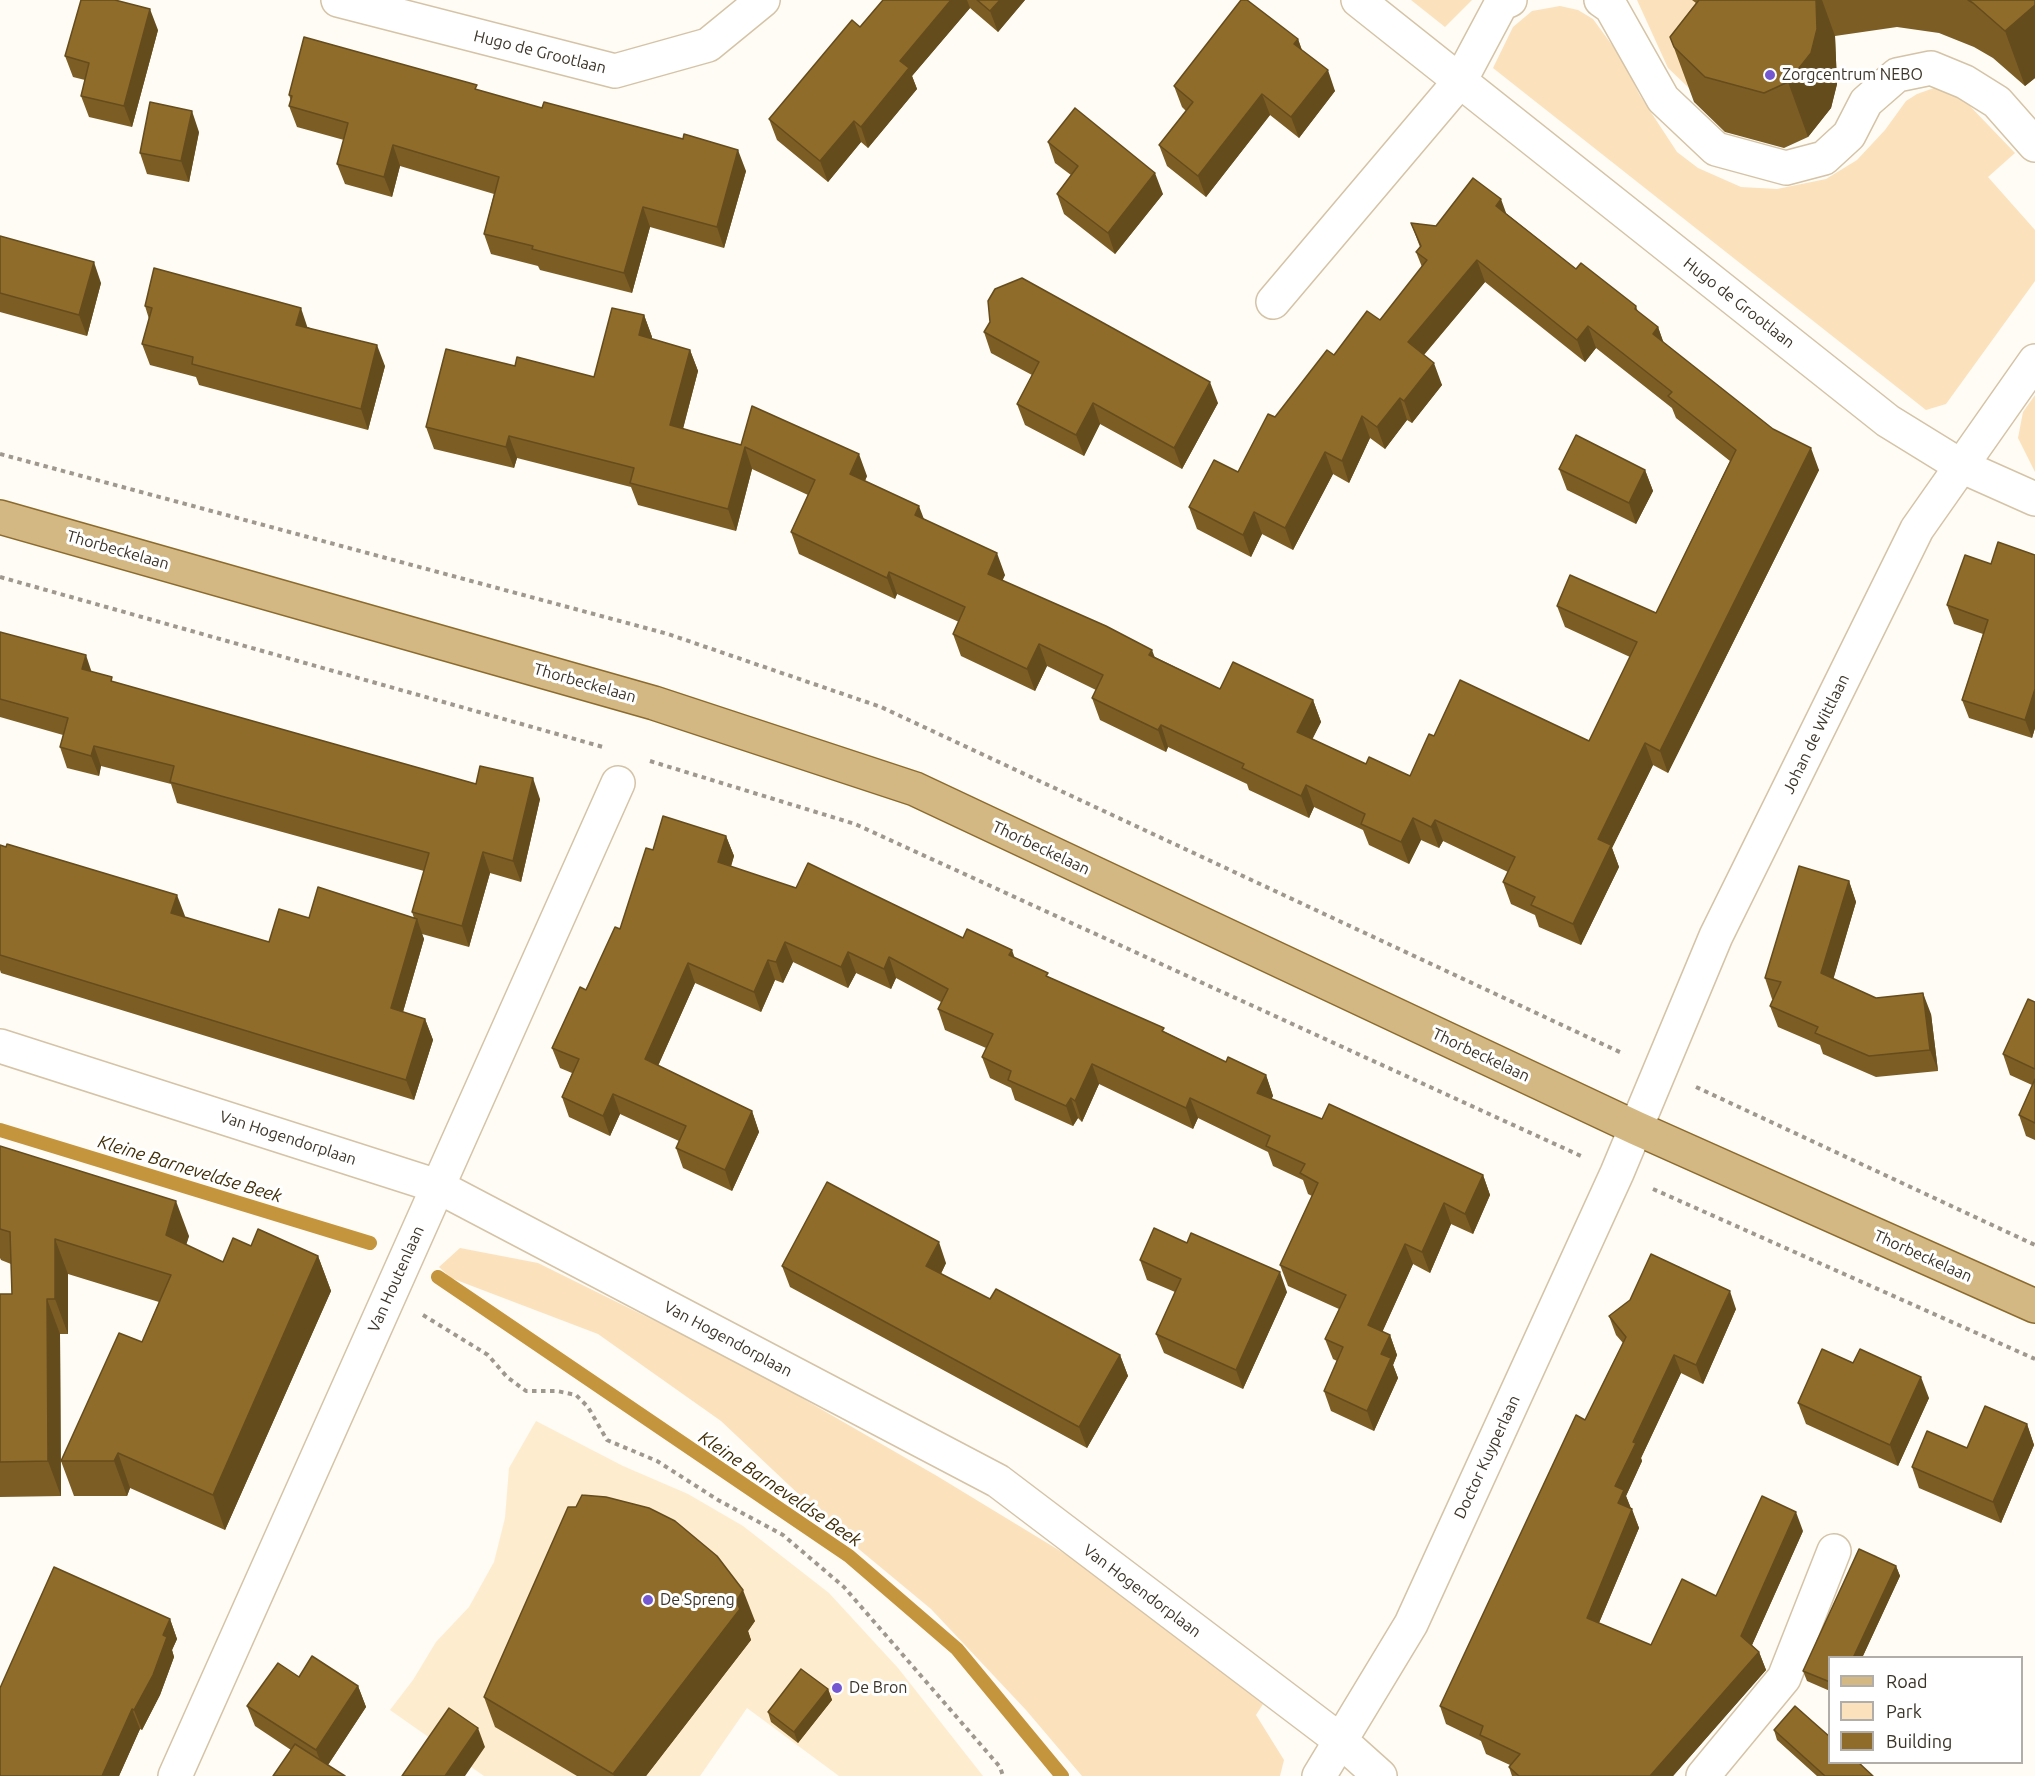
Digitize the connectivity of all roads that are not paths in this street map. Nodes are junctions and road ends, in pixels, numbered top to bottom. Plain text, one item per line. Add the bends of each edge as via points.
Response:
1 (338, 0) edge
2 (763, 0) edge
3 (1358, 0) edge
4 (1510, 0) edge
5 (1601, 0) edge
6 (1460, 81) junction
7 (2035, 145) edge
8 (1273, 302) dead end
9 (2035, 361) edge
10 (1961, 466) junction
11 (2035, 499) edge
12 (0, 517) edge
13 (618, 783) dead end
14 (0, 1046) edge
15 (1636, 1128) junction
16 (437, 1186) junction
17 (2035, 1306) edge
18 (1834, 1551) dead end
19 (1341, 1741) junction
20 (175, 1776) edge
21 (1319, 1776) edge
22 (1380, 1776) edge
23 (1703, 1776) edge

1 - 2 street, Hugo de Grootlaan via 615,71 708,45
3 - 6 street, Hugo de Grootlaan
4 - 6 street via 1501,4
5 - 7 street via 1611,7 1663,99 1716,149 1786,168 1824,158 1849,135 1866,102 1897,75 1931,68 1965,82 1997,102
6 - 8 street
6 - 10 street, Hugo de Grootlaan via 1888,421
9 - 10 street, Johan de Wittlaan
10 - 11 street, Hugo de Grootlaan
10 - 15 street, Johan de Wittlaan via 1917,529 1726,915
12 - 15 main road, Thorbeckelaan via 654,703 915,789
13 - 16 street, Van Houtenlaan
14 - 16 street, Van Hogendorplaan
15 - 17 main road, Thorbeckelaan
15 - 19 street, Doctor Kuyperlaan via 1411,1624
16 - 19 street, Van Hogendorplaan via 998,1481
16 - 20 street, Van Houtenlaan
18 - 23 street via 1784,1678
19 - 21 street, Doctor Kuyperlaan
19 - 22 street, Van Hogendorplaan

